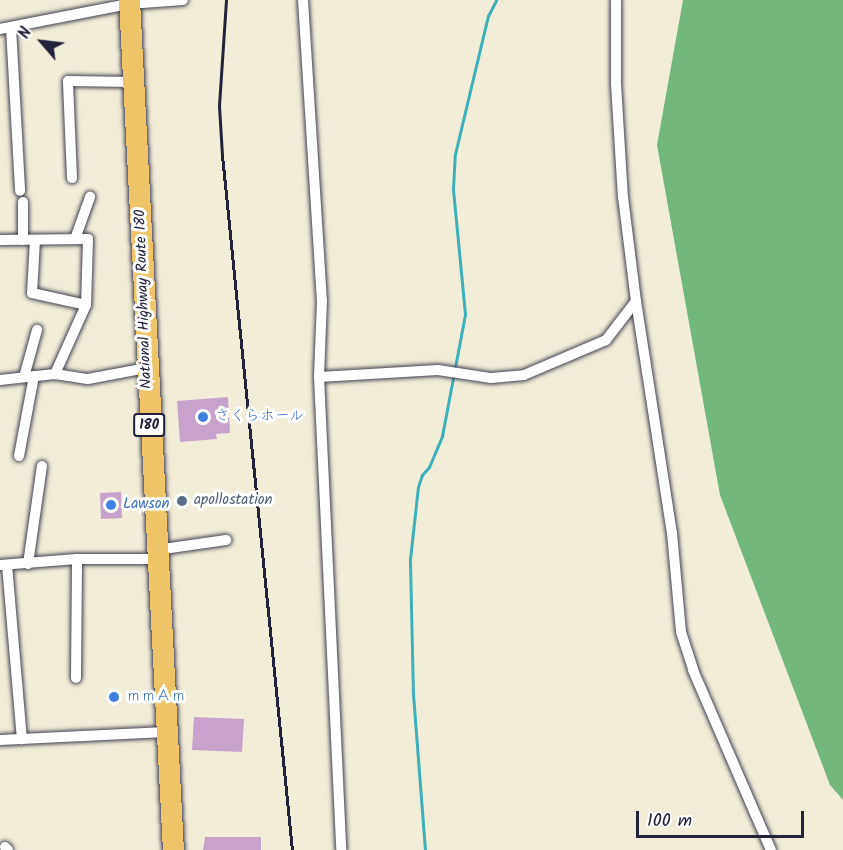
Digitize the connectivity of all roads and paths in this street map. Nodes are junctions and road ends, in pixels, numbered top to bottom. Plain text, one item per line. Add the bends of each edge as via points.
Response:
1 (183, 0) edge
2 (303, 0) edge
3 (616, 0) edge
4 (129, 2) edge
5 (5, 28) edge
6 (134, 82) junction
7 (72, 178) dead end
8 (90, 197) dead end
9 (75, 239) junction
10 (0, 240) edge
11 (23, 240) junction
12 (35, 240) junction
13 (636, 301) junction
14 (86, 305) junction
15 (38, 330) dead end
16 (147, 369) junction
17 (55, 374) junction
18 (29, 377) junction
19 (319, 377) junction
20 (0, 380) edge
21 (19, 456) dead end
22 (42, 466) dead end
23 (226, 540) dead end
24 (156, 554) junction
25 (77, 559) junction
26 (28, 564) junction
27 (4, 565) edge
28 (76, 678) dead end
29 (166, 732) junction
30 (22, 739) junction
31 (0, 740) edge
32 (173, 850) edge
33 (341, 850) edge
34 (771, 850) edge

1 - 4 street
2 - 19 street via 322,301
3 - 13 street via 623,197
4 - 5 street
4 - 6 highway, National Highway Route 180 / 180
5 - 11 street
6 - 7 street via 68,81
6 - 16 highway, National Highway Route 180 / 180
8 - 9 street
9 - 12 street
9 - 14 street via 88,239
10 - 11 street
11 - 12 street
12 - 14 street via 32,293
13 - 19 street via 606,339 524,375 491,378 445,371
13 - 34 street via 672,532 681,632 693,670
14 - 17 street
15 - 18 street
16 - 17 street via 88,379
16 - 24 highway, National Highway Route 180 / 180
17 - 18 street
18 - 20 street
18 - 21 street
19 - 33 street
22 - 26 street
23 - 24 street
24 - 25 street
24 - 29 highway, National Highway Route 180 / 180
25 - 26 street
25 - 28 street
26 - 27 street
27 - 30 street
29 - 30 street
29 - 32 highway, National Highway Route 180 / 180
30 - 31 street

